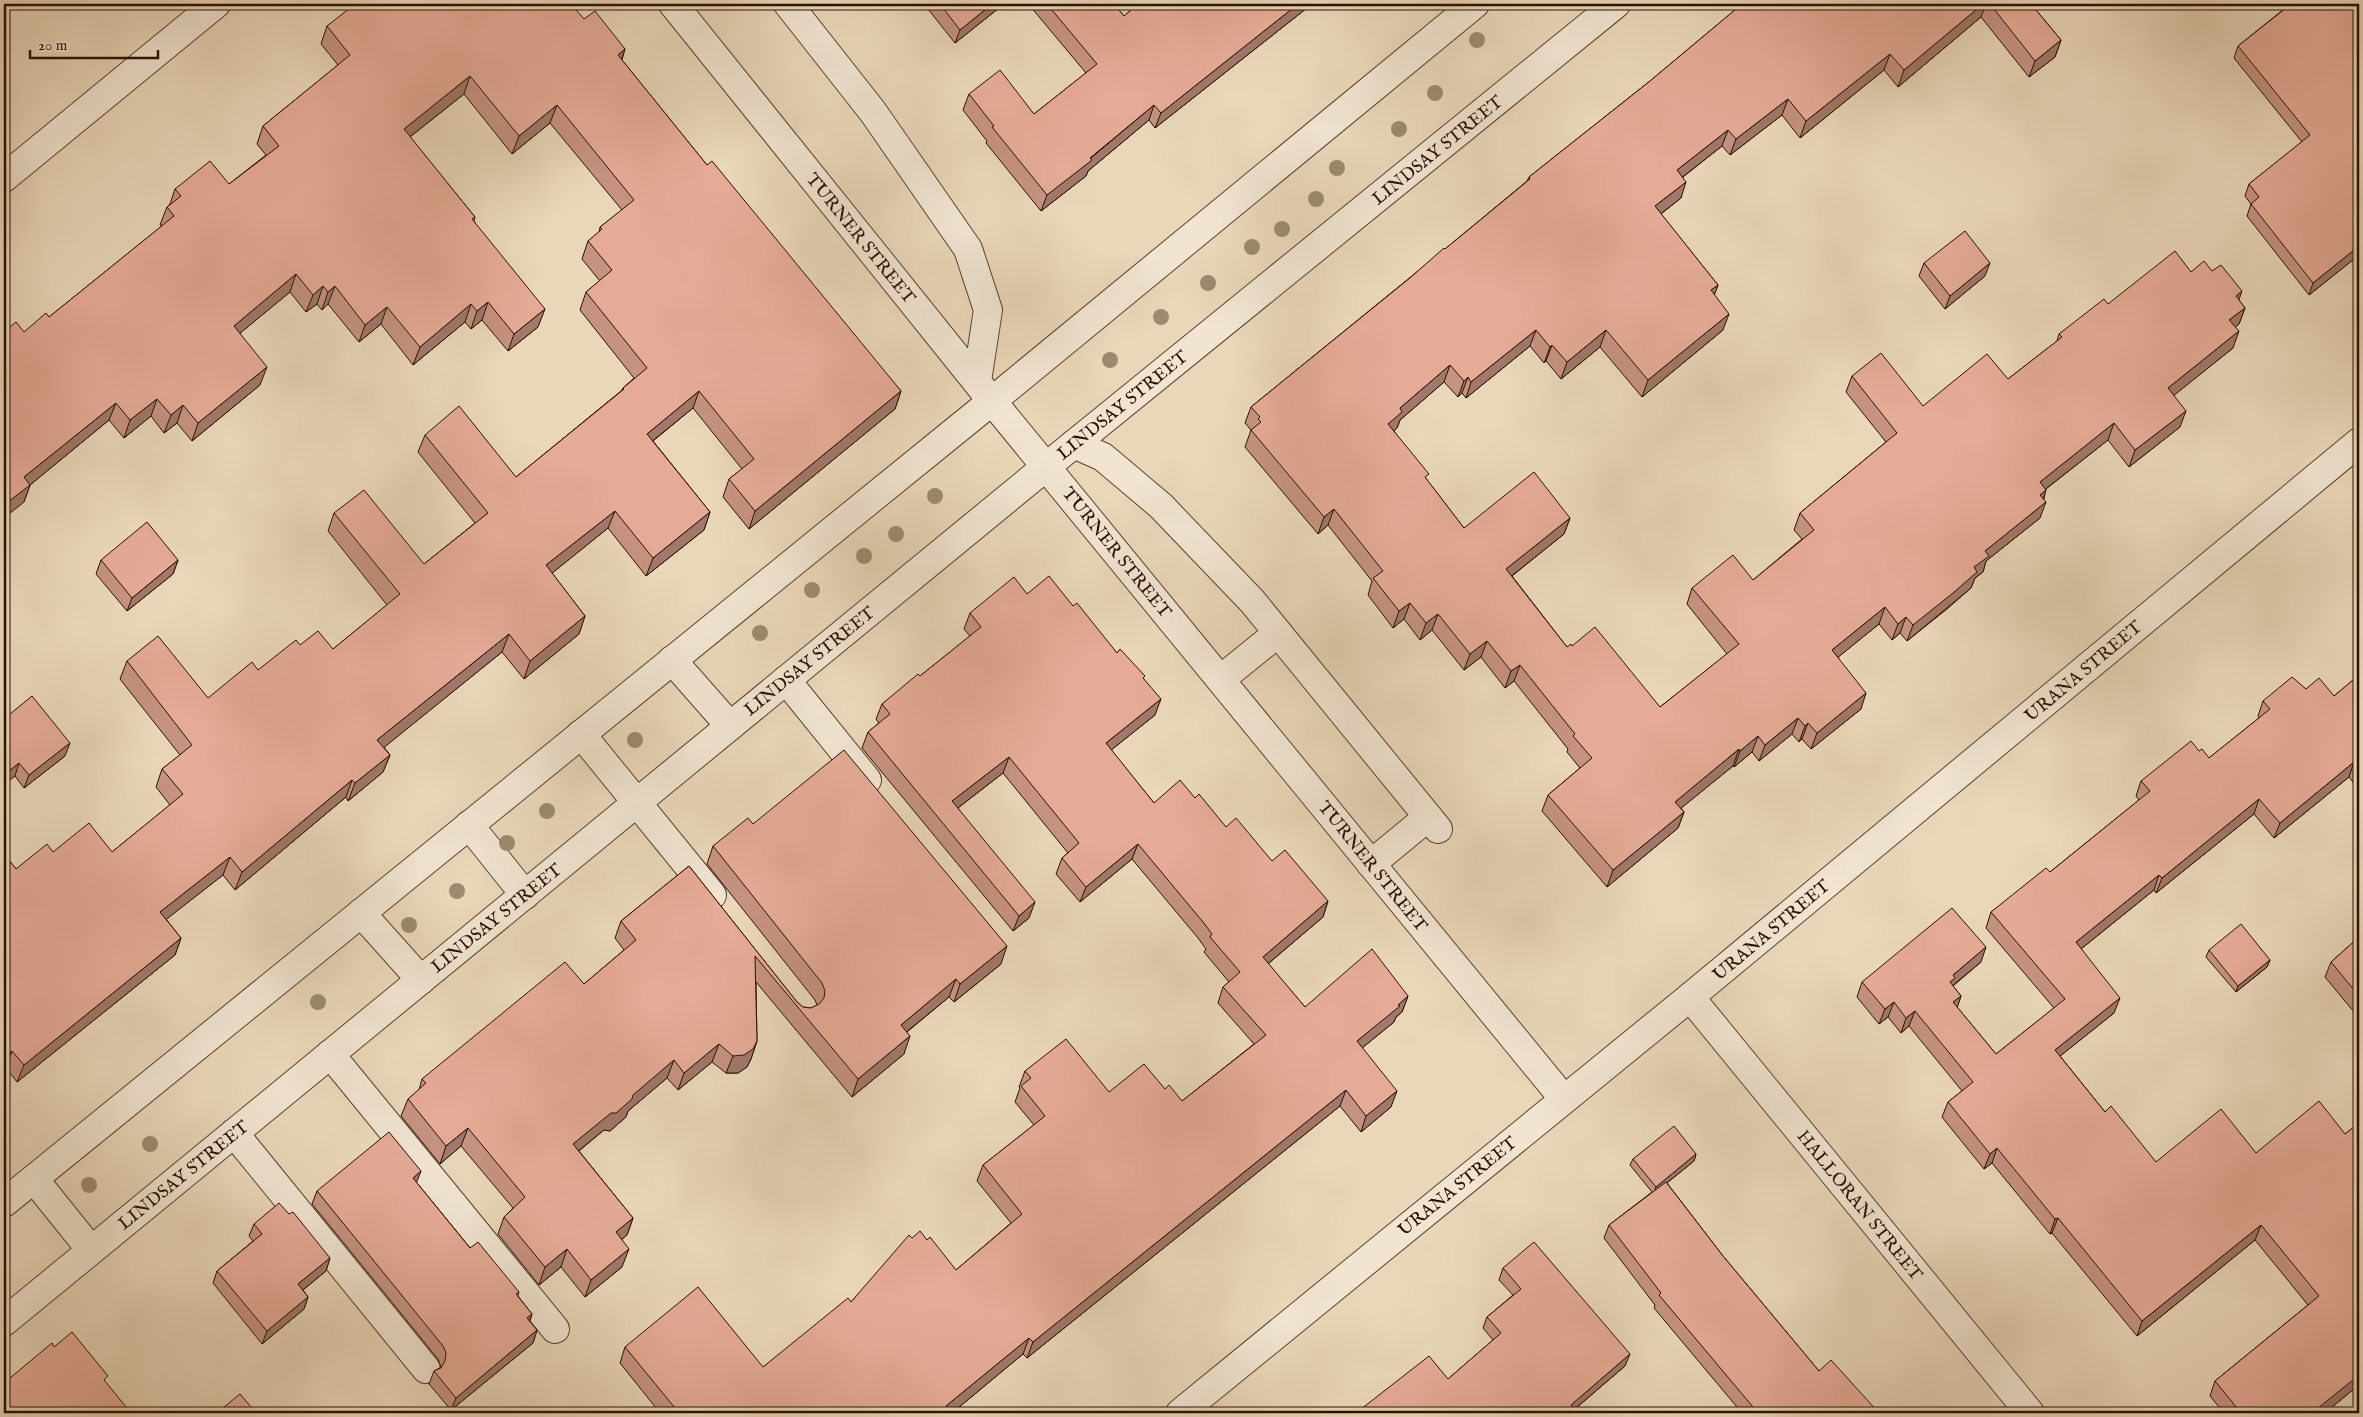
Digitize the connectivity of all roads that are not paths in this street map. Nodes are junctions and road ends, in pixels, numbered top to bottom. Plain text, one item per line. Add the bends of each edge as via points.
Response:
1 (216, 4) edge
2 (673, 4) edge
3 (788, 4) edge
4 (1475, 4) edge
5 (1616, 4) edge
6 (4, 178) edge
7 (985, 391) junction
8 (2359, 442) edge
9 (1074, 444) junction
10 (1046, 466) junction
11 (1278, 633) junction
12 (672, 660) junction
13 (1221, 679) junction
14 (786, 680) junction
15 (730, 726) junction
16 (582, 734) junction
17 (885, 801) edge
18 (638, 802) junction
19 (469, 825) junction
20 (1371, 864) junction
21 (524, 895) junction
22 (361, 913) junction
23 (730, 918) edge
24 (421, 980) junction
25 (1690, 997) junction
26 (330, 1054) junction
27 (1563, 1098) junction
28 (234, 1133) junction
29 (34, 1179) junction
30 (4, 1203) edge
31 (91, 1250) junction
32 (4, 1322) edge
33 (555, 1329) dead end
34 (426, 1369) dead end
35 (1180, 1413) edge
36 (2030, 1413) edge

1 - 6 street
2 - 7 street, TURNER STREET
3 - 7 street via 873,112 968,249 988,310
4 - 7 street
5 - 9 street, LINDSAY STREET
7 - 10 street, TURNER STREET
7 - 12 street
8 - 25 street, URANA STREET
9 - 10 street, LINDSAY STREET
9 - 11 street via 1103,457 1161,506 1252,601
10 - 13 street, TURNER STREET
10 - 14 street, LINDSAY STREET
11 - 13 street
11 - 20 street via 1433,823
12 - 15 street
12 - 16 street
13 - 20 street, TURNER STREET
14 - 15 street, LINDSAY STREET
14 - 17 street
15 - 18 street, LINDSAY STREET
16 - 18 street
16 - 19 street
18 - 21 street, LINDSAY STREET
18 - 23 street
19 - 21 street
19 - 22 street
20 - 27 street, TURNER STREET
21 - 24 street, LINDSAY STREET
22 - 24 street
22 - 29 street
24 - 26 street, LINDSAY STREET
25 - 27 street, URANA STREET
25 - 36 street, HALLORAN STREET
26 - 28 street, LINDSAY STREET
26 - 33 street
27 - 35 street, URANA STREET
28 - 31 street, LINDSAY STREET
28 - 34 street
29 - 30 street
29 - 31 street
31 - 32 street, LINDSAY STREET

